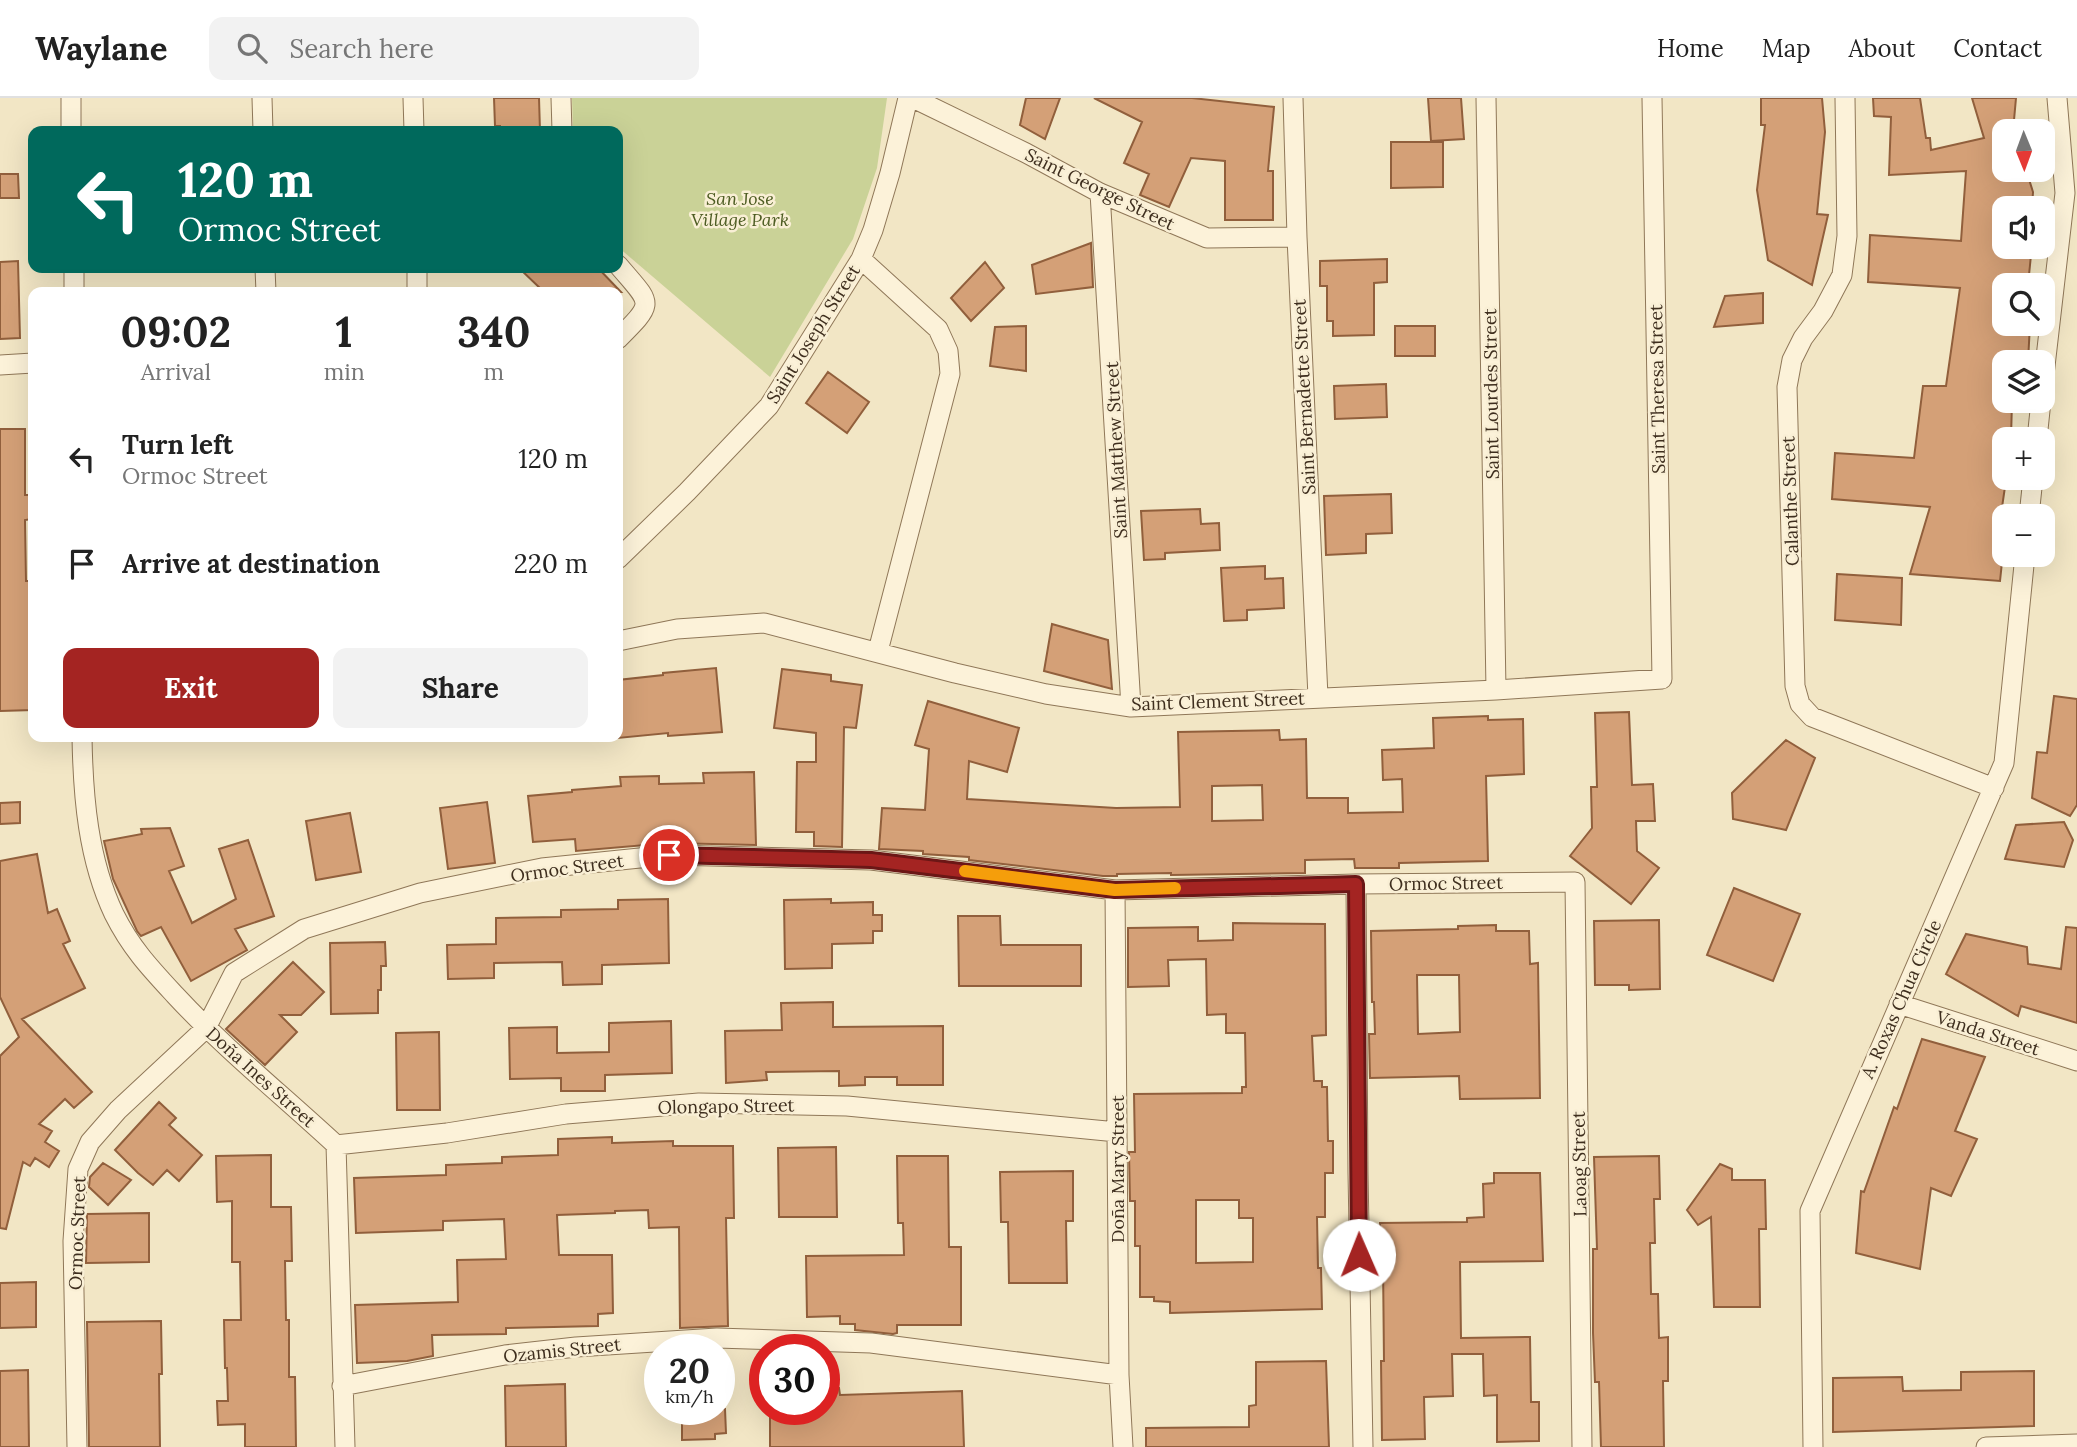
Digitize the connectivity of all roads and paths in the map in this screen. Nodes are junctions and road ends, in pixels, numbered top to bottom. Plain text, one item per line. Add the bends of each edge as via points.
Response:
1 (71, 98) edge
2 (262, 98) edge
3 (413, 98) edge
4 (561, 98) edge
5 (910, 98) edge
6 (1293, 98) edge
7 (1486, 98) edge
8 (1652, 98) edge
9 (1845, 98) edge
10 (2057, 98) edge
11 (71, 126) edge
12 (263, 126) edge
13 (414, 126) edge
14 (562, 126) edge
15 (1100, 193) junction
16 (2071, 193) edge
17 (1297, 237) junction
18 (861, 259) junction
19 (623, 271) edge
20 (623, 334) edge
21 (2048, 350) edge
22 (28, 363) edge
23 (0, 365) edge
24 (623, 554) edge
25 (2024, 567) edge
26 (623, 640) edge
27 (878, 652) junction
28 (1662, 679) joint
29 (1496, 690) junction
30 (1318, 697) junction
31 (1131, 706) junction
32 (82, 742) edge
33 (1994, 788) junction
34 (1576, 882) joint
35 (1356, 884) junction
36 (1115, 890) junction
37 (1899, 1004) junction
38 (206, 1028) junction
39 (2077, 1060) edge
40 (1116, 1132) junction
41 (336, 1144) junction
42 (1119, 1375) junction
43 (342, 1386) junction
44 (2077, 1444) edge
45 (77, 1447) edge
46 (345, 1447) edge
47 (1123, 1447) edge
48 (1363, 1447) edge
49 (1583, 1447) edge
50 (1813, 1447) edge
51 (1986, 1447) edge

1 - 11 street
2 - 12 street
3 - 13 street
4 - 14 street
5 - 15 street, Saint George Street
5 - 18 street, Saint Joseph Street via 891,173
6 - 17 street, Saint Bernadette Street
7 - 29 street, Saint Lourdes Street
8 - 28 street, Saint Theresa Street
9 - 33 street, Calanthe Street via 1847,236 1842,275 1824,312 1791,360 1787,387 1795,687 1800,704 1812,718
10 - 16 street
15 - 17 street, Saint George Street via 1207,238
15 - 31 street, Saint Matthew Street
16 - 21 street
17 - 30 street, Saint Bernadette Street
18 - 24 street, Saint Joseph Street via 769,406
18 - 27 street via 938,329 948,351 950,374
19 - 20 street via 646,303 644,313
22 - 23 street
25 - 33 street, A. Roxas Chua Circle via 2004,763
26 - 27 street, Saint Clement Street via 677,629 764,623
27 - 31 street, Saint Clement Street via 1033,691
28 - 29 street, Saint Clement Street
29 - 30 street, Saint Clement Street
30 - 31 street, Saint Clement Street
32 - 38 street, Doña Ines Street via 88,825 96,866 114,914 138,955
33 - 37 street, A. Roxas Chua Circle
34 - 35 street, Ormoc Street
34 - 49 street, Laoag Street
35 - 36 street, Ormoc Street
35 - 48 street
36 - 38 street, Ormoc Street via 831,858 669,855 542,868 420,893 304,929 233,973
36 - 40 street, Doña Mary Street
37 - 39 street, Vanda Street
37 - 50 street, A. Roxas Chua Circle via 1810,1211
38 - 41 street, Doña Ines Street
38 - 45 street, Ormoc Street via 118,1110 90,1142 78,1169 73,1241
40 - 41 street, Olongapo Street via 847,1106 699,1103 566,1114
40 - 42 street, Doña Mary Street
41 - 43 street
42 - 43 street, Ozamis Street via 871,1343 718,1338 505,1355
42 - 47 street, Doña Mary Street
43 - 46 street
44 - 51 street

